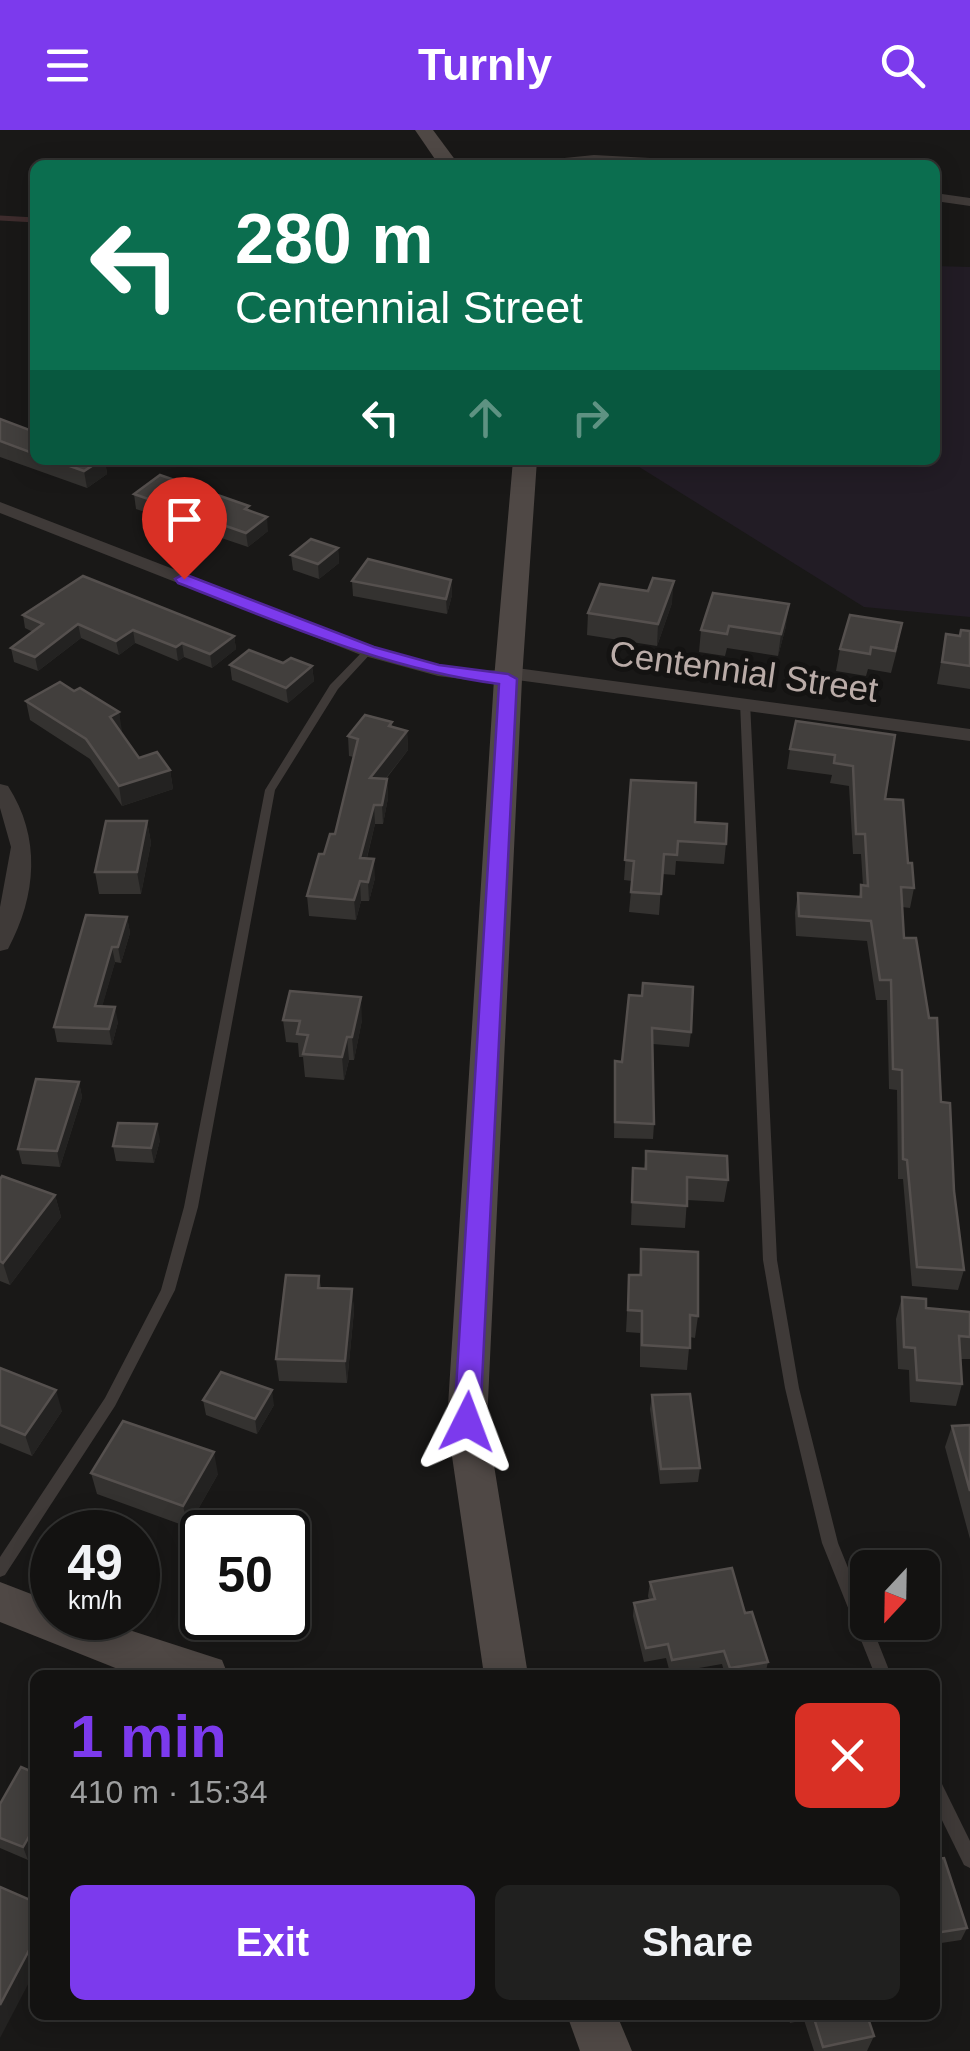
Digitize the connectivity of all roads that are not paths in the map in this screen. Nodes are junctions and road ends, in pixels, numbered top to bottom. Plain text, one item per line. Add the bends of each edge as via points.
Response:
1 (424, 130) edge
2 (445, 160) edge
3 (584, 160) edge
4 (613, 160) edge
5 (940, 198) edge
6 (970, 202) edge
7 (525, 465) edge
8 (0, 507) edge
9 (368, 651) junction
10 (508, 676) junction
11 (745, 702) junction
12 (970, 735) edge
13 (0, 791) edge
14 (0, 943) edge
15 (0, 1570) edge
16 (0, 1602) edge
17 (188, 1670) edge
18 (503, 1670) edge
19 (881, 1670) edge
20 (940, 1798) edge
21 (970, 1858) edge
22 (594, 2020) edge
23 (606, 2051) edge

1 - 2 main road
3 - 4 street
5 - 6 street
7 - 10 main road
8 - 9 street, Centennial Street
9 - 10 street, Centennial Street via 438,670
9 - 15 lane via 334,687 270,790 191,1207 168,1290 110,1402
10 - 11 street, Centennial Street
10 - 18 main road via 467,1422
11 - 12 street, Centennial Street
11 - 19 lane via 770,1260 792,1388 830,1543
13 - 14 street via 23,834 18,886
16 - 17 main road
20 - 21 lane
22 - 23 main road

